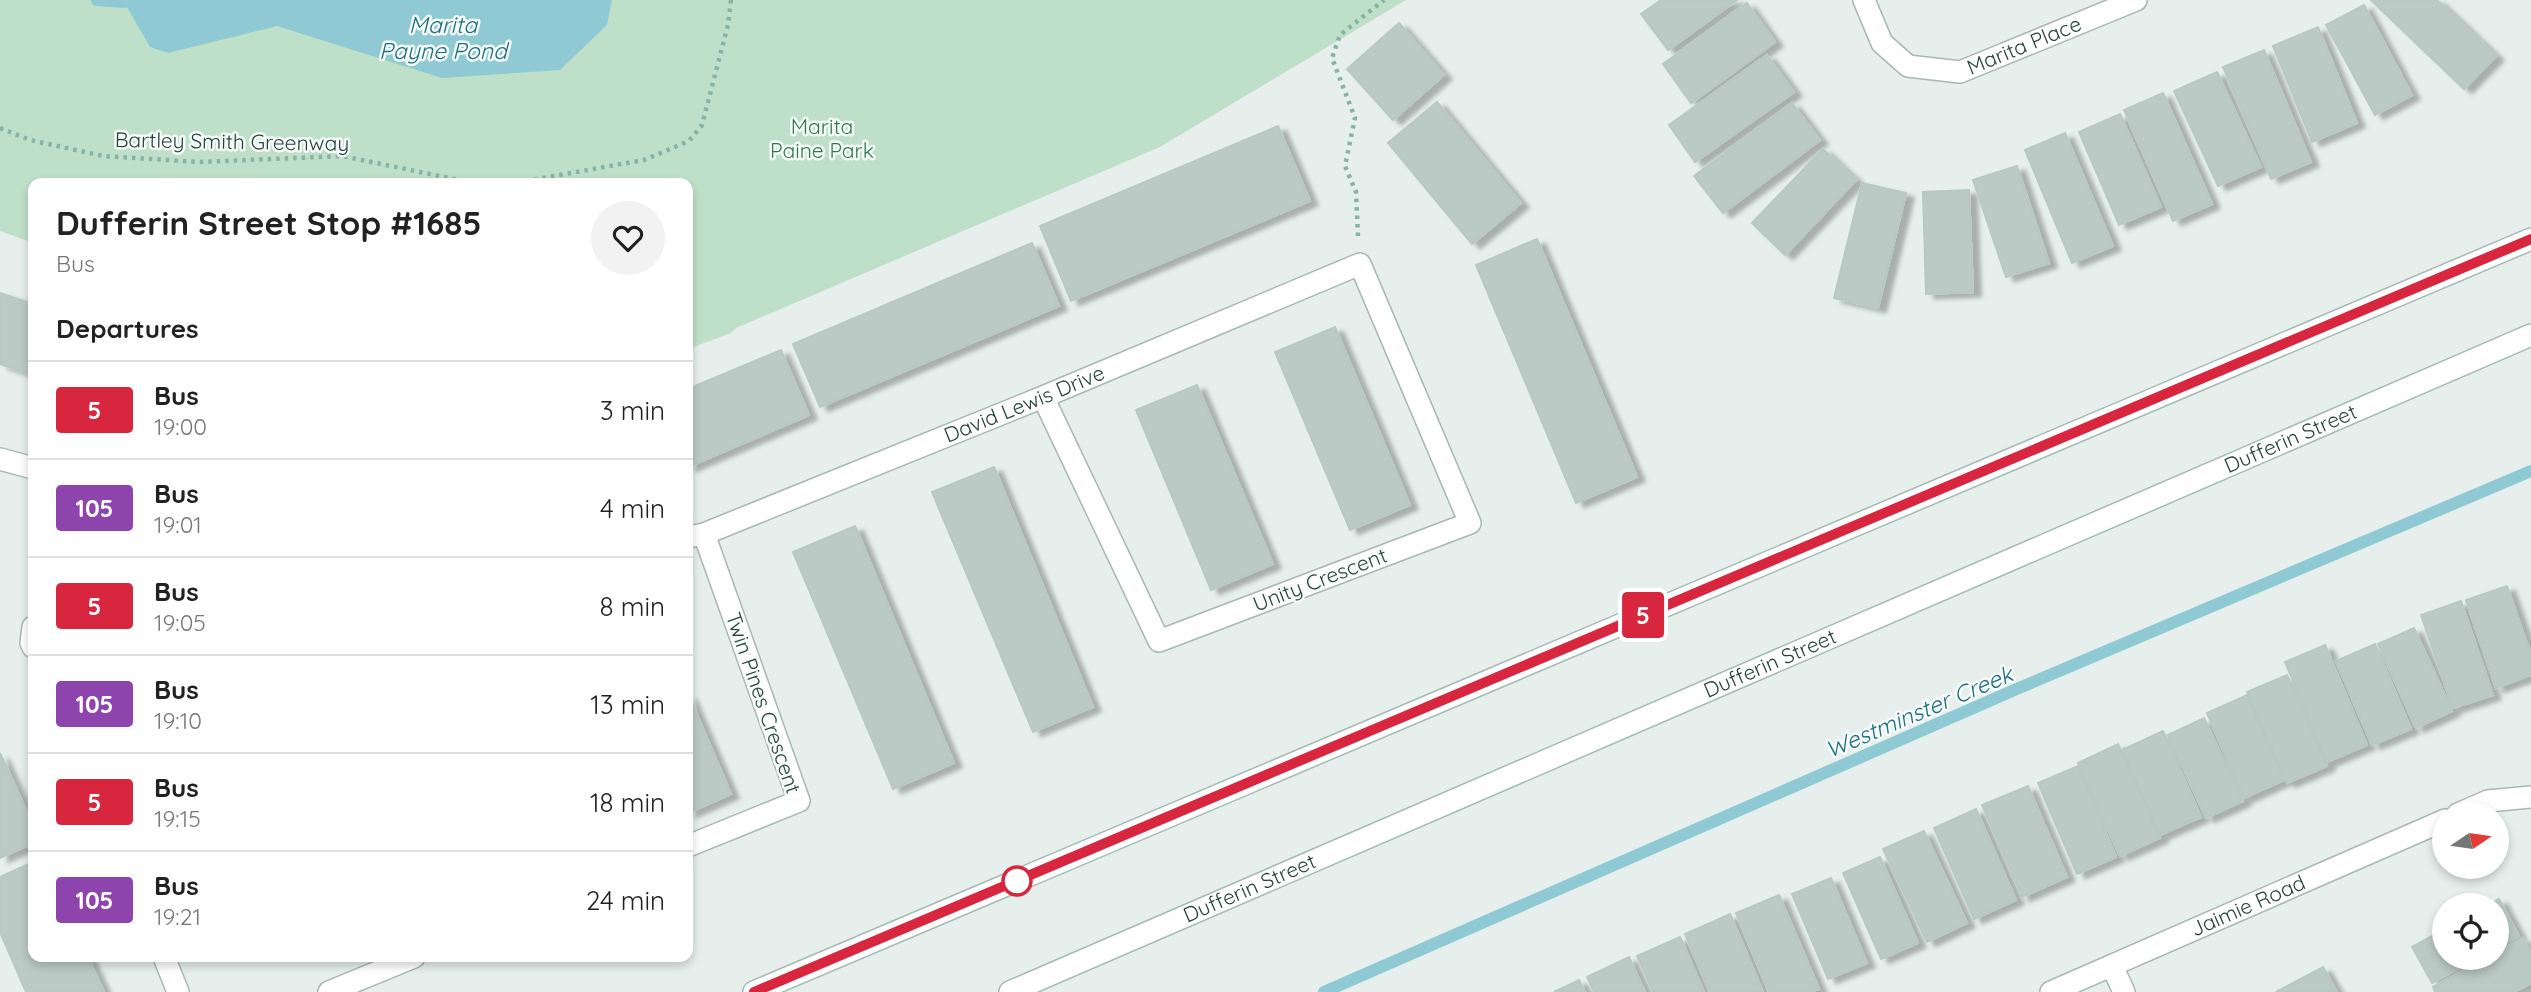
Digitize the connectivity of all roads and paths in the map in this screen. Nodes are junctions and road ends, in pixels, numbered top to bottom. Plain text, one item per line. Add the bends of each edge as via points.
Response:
1 (732, 0) edge
2 (1384, 0) edge
3 (1864, 0) edge
4 (2136, 0) edge
5 (0, 128) edge
6 (449, 178) edge
7 (542, 178) edge
8 (2531, 239) edge
9 (1360, 264) junction
10 (2531, 335) edge
11 (1043, 397) junction
12 (0, 459) edge
13 (28, 467) edge
14 (696, 536) edge
15 (2531, 797) edge
16 (2486, 802) edge
17 (2432, 826) edge
18 (693, 844) edge
19 (166, 962) edge
20 (402, 962) edge
21 (2112, 966) junction
22 (178, 992) edge
23 (329, 992) edge
24 (754, 992) edge
25 (1010, 992) edge
26 (2051, 992) edge
27 (2124, 992) edge

1 - 7 path, Bartley Smith Greenway via 702,125 689,141 644,160
2 - 9 path via 1340,35 1332,58 1355,118 1345,166 1356,191
3 - 4 main road, Marita Place via 1882,43 1908,66 1960,72
5 - 6 path, Bartley Smith Greenway via 30,140 103,156 200,162 342,156
8 - 24 main road
9 - 11 main road, David Lewis Drive
9 - 11 main road, Unity Crescent via 1470,523 1160,641
10 - 25 main road, Dufferin Street
11 - 14 main road, David Lewis Drive
12 - 13 main road
14 - 18 main road, Twin Pines Crescent via 799,801
15 - 16 main road
17 - 21 main road, Jaimie Road
19 - 22 main road
20 - 23 main road
21 - 26 main road, Jaimie Road
21 - 27 main road

